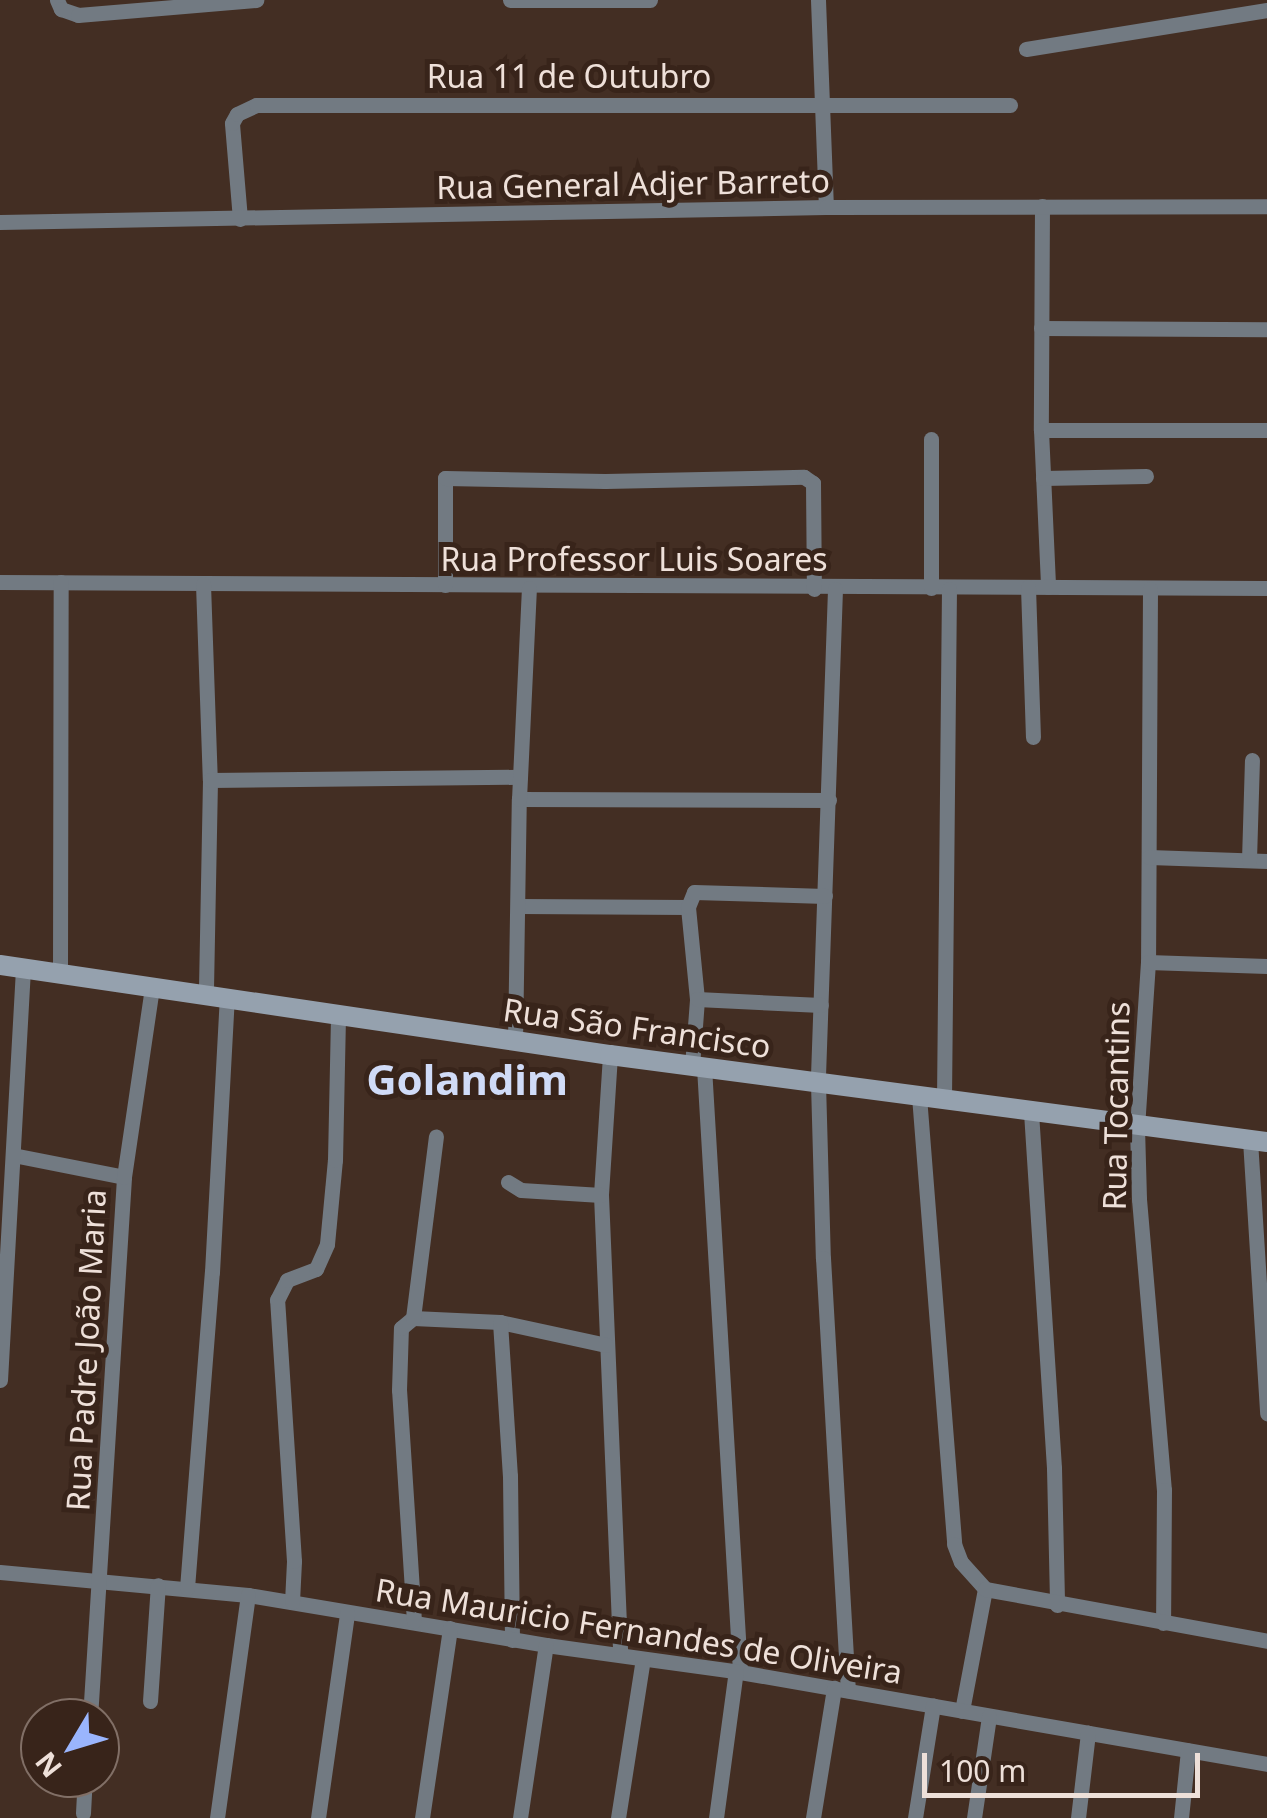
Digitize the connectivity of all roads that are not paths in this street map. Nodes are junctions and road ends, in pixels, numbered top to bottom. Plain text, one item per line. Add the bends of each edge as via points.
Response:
1 (57, 0) edge
2 (209, 0) edge
3 (256, 0) edge
4 (510, 0) edge
5 (650, 0) edge
6 (818, 0) edge
7 (604, 1) edge
8 (1267, 10) edge
9 (1026, 49) dead end
10 (821, 102) junction
11 (1010, 105) dead end
12 (1042, 206) junction
13 (1267, 206) edge
14 (826, 207) junction
15 (240, 219) junction
16 (0, 222) edge
17 (1042, 328) junction
18 (1267, 328) edge
19 (1042, 430) junction
20 (1267, 430) edge
21 (931, 439) dead end
22 (1146, 476) dead end
23 (1042, 478) junction
24 (0, 582) edge
25 (61, 582) junction
26 (203, 584) junction
27 (446, 585) junction
28 (1048, 587) junction
29 (529, 588) junction
30 (930, 588) junction
31 (949, 588) junction
32 (1028, 588) junction
33 (1267, 588) edge
34 (814, 589) junction
35 (835, 589) junction
36 (1150, 589) junction
37 (1033, 737) dead end
38 (1252, 760) dead end
39 (520, 777) junction
40 (210, 780) junction
41 (519, 799) junction
42 (829, 800) junction
43 (1149, 857) junction
44 (1249, 860) junction
45 (1267, 861) edge
46 (825, 896) junction
47 (519, 906) junction
48 (688, 907) junction
49 (1148, 962) junction
50 (0, 965) edge
51 (1267, 966) edge
52 (23, 968) junction
53 (60, 973) junction
54 (152, 987) junction
55 (206, 995) junction
56 (227, 998) junction
57 (697, 999) junction
58 (820, 1005) junction
59 (338, 1015) junction
60 (516, 1042) junction
61 (610, 1055) junction
62 (698, 1066) junction
63 (818, 1083) junction
64 (919, 1096) junction
65 (944, 1099) junction
66 (1031, 1112) junction
67 (1137, 1127) junction
68 (436, 1136) dead end
69 (1258, 1141) edge
70 (13, 1155) junction
71 (124, 1176) junction
72 (508, 1182) dead end
73 (602, 1195) junction
74 (413, 1318) junction
75 (500, 1322) junction
76 (606, 1345) junction
77 (0, 1380) edge
78 (1267, 1413) edge
79 (0, 1572) edge
80 (99, 1584) junction
81 (158, 1585) junction
82 (187, 1588) junction
83 (984, 1588) junction
84 (248, 1595) junction
85 (292, 1602) junction
86 (1058, 1605) junction
87 (347, 1612) junction
88 (414, 1622) junction
89 (1163, 1623) junction
90 (450, 1628) junction
91 (512, 1640) junction
92 (1267, 1641) edge
93 (546, 1645) junction
94 (620, 1655) junction
95 (643, 1658) junction
96 (738, 1672) junction
97 (841, 1689) junction
98 (91, 1698) edge
99 (150, 1701) dead end
100 (932, 1706) junction
101 (962, 1710) junction
102 (989, 1716) junction
103 (1088, 1733) junction
104 (1188, 1750) junction
105 (1267, 1764) edge
106 (84, 1798) edge
107 (83, 1813) dead end
108 (218, 1818) edge
109 (318, 1818) edge
110 (422, 1818) edge
111 (520, 1818) edge
112 (618, 1818) edge
113 (716, 1818) edge
114 (814, 1818) edge
115 (915, 1818) edge
116 (974, 1818) edge
117 (1078, 1818) edge
118 (1180, 1818) edge

1 - 2 street via 78,15
2 - 3 street
4 - 7 street
5 - 7 street
6 - 10 street
8 - 9 street
10 - 11 street, Rua 11 de Outubro
10 - 14 street
10 - 15 street, Rua 11 de Outubro via 256,104 232,123
12 - 13 street, Rua General Adjer Barreto
12 - 14 street, Rua General Adjer Barreto
12 - 17 street
14 - 15 street, Rua General Adjer Barreto
15 - 16 street, Rua General Adjer Barreto
17 - 18 street
17 - 19 street
19 - 20 street
19 - 23 street
21 - 30 street
22 - 23 street
23 - 28 street
24 - 25 street, Rua Professor Luis Soares
25 - 26 street, Rua Professor Luis Soares
25 - 53 street
26 - 27 street, Rua Professor Luis Soares
26 - 40 street
27 - 29 street, Rua Professor Luis Soares
27 - 34 street via 445,478 804,477 813,483
28 - 32 street, Rua Professor Luis Soares
28 - 36 street, Rua Professor Luis Soares
29 - 34 street, Rua Professor Luis Soares
29 - 39 street
30 - 31 street, Rua Professor Luis Soares
30 - 35 street, Rua Professor Luis Soares
31 - 32 street, Rua Professor Luis Soares
31 - 65 street
32 - 37 street
33 - 36 street, Rua Professor Luis Soares
34 - 35 street, Rua Professor Luis Soares
35 - 42 street
36 - 43 street, Rua Tocantins
38 - 44 street
39 - 40 street
39 - 41 street
40 - 55 street
41 - 42 street
41 - 47 street
42 - 46 street
43 - 44 street
43 - 49 street, Rua Tocantins
44 - 45 street
46 - 48 street via 709,890 694,892
46 - 58 street
47 - 48 street
47 - 60 street
48 - 57 street
49 - 51 street
49 - 67 street, Rua Tocantins
50 - 52 street, Rua São Francisco
52 - 53 street, Rua São Francisco
52 - 70 street
53 - 54 street, Rua São Francisco
54 - 55 street, Rua São Francisco
54 - 71 street, Rua Padre João Maria
55 - 56 street, Rua São Francisco
56 - 59 street, Rua São Francisco
56 - 82 street
57 - 58 street
57 - 62 street
58 - 63 street
59 - 60 street, Rua São Francisco
59 - 85 street via 327,1244 316,1269 287,1280 278,1300
60 - 61 street, Rua São Francisco
61 - 62 street, Rua São Francisco
61 - 73 street
62 - 63 street, Rua São Francisco
62 - 96 street
63 - 64 street, Rua São Francisco
63 - 97 street
64 - 65 street, Rua São Francisco
64 - 83 street via 954,1544
65 - 66 street, Rua São Francisco
66 - 67 street, Rua São Francisco
66 - 86 street
67 - 69 street, Rua São Francisco
67 - 89 street, Rua Tocantins via 1164,1490
68 - 74 street
69 - 78 street
70 - 71 street
70 - 77 street
71 - 80 street, Rua Padre João Maria
72 - 73 street via 521,1190
73 - 76 street
74 - 75 street
74 - 88 street via 401,1328 399,1390
75 - 76 street
75 - 91 street
76 - 94 street
79 - 80 street, Rua Mauricio Fernandes de Oliveira
80 - 81 street, Rua Mauricio Fernandes de Oliveira
80 - 98 street, Rua Padre João Maria
81 - 82 street, Rua Mauricio Fernandes de Oliveira
81 - 99 street
82 - 84 street, Rua Mauricio Fernandes de Oliveira
83 - 86 street
83 - 101 street
84 - 85 street, Rua Mauricio Fernandes de Oliveira
84 - 108 street
85 - 87 street, Rua Mauricio Fernandes de Oliveira
86 - 89 street
87 - 88 street, Rua Mauricio Fernandes de Oliveira
87 - 109 street
88 - 90 street, Rua Mauricio Fernandes de Oliveira
89 - 92 street
90 - 91 street, Rua Mauricio Fernandes de Oliveira
90 - 110 street
91 - 93 street, Rua Mauricio Fernandes de Oliveira
93 - 94 street, Rua Mauricio Fernandes de Oliveira
93 - 111 street
94 - 95 street, Rua Mauricio Fernandes de Oliveira
95 - 96 street, Rua Mauricio Fernandes de Oliveira
95 - 112 street
96 - 97 street, Rua Mauricio Fernandes de Oliveira
96 - 113 street
97 - 100 street, Rua Mauricio Fernandes de Oliveira
97 - 114 street
100 - 101 street, Rua Mauricio Fernandes de Oliveira
100 - 115 street
101 - 102 street, Rua Mauricio Fernandes de Oliveira
102 - 103 street, Rua Mauricio Fernandes de Oliveira
102 - 116 street
103 - 104 street, Rua Mauricio Fernandes de Oliveira
103 - 117 street
104 - 105 street, Rua Mauricio Fernandes de Oliveira
104 - 118 street
106 - 107 street

